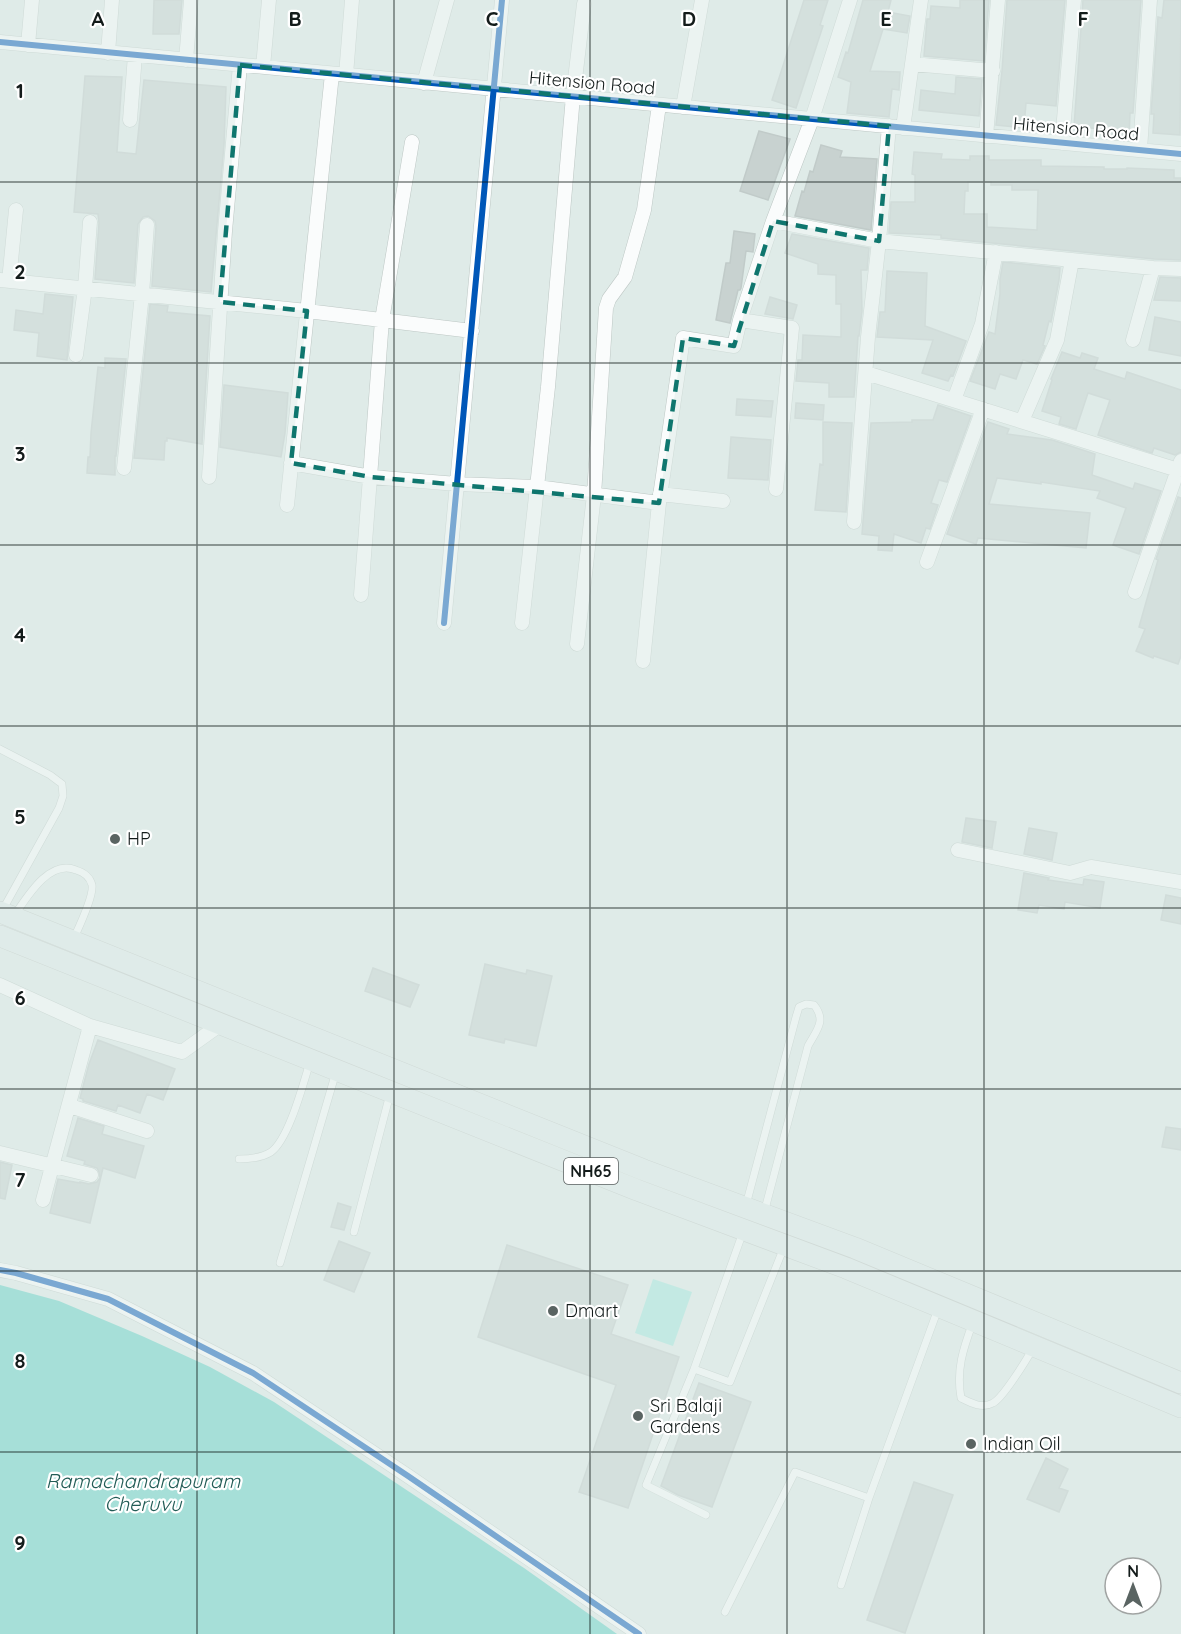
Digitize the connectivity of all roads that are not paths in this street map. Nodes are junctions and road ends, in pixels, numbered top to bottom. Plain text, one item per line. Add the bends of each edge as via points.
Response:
1 (32, 0) edge
2 (112, 0) edge
3 (191, 0) edge
4 (269, 0) edge
5 (352, 0) edge
6 (447, 0) edge
7 (502, 0) edge
8 (702, 0) edge
9 (850, 0) edge
10 (921, 0) edge
11 (998, 0) edge
12 (1074, 0) edge
13 (1149, 0) edge
14 (584, 4) dead end
15 (0, 42) edge
16 (28, 45) junction
17 (108, 53) junction
18 (135, 55) junction
19 (186, 60) junction
20 (912, 64) junction
21 (240, 65) junction
22 (263, 67) junction
23 (993, 70) junction
24 (339, 75) junction
25 (424, 83) junction
26 (495, 89) junction
27 (573, 96) junction
28 (659, 105) junction
29 (683, 107) junction
30 (812, 119) junction
31 (130, 120) dead end
32 (896, 127) junction
33 (986, 136) junction
34 (412, 141) dead end
35 (1062, 143) junction
36 (1140, 150) junction
37 (1181, 154) edge
38 (16, 210) dead end
39 (773, 221) junction
40 (90, 222) dead end
41 (147, 225) dead end
42 (879, 241) junction
43 (996, 252) junction
44 (1072, 260) junction
45 (1152, 268) junction
46 (1181, 269) edge
47 (4, 280) edge
48 (85, 288) junction
49 (142, 294) junction
50 (220, 302) junction
51 (307, 311) junction
52 (382, 320) junction
53 (740, 320) junction
54 (472, 331) junction
55 (1133, 340) dead end
56 (76, 355) dead end
57 (866, 372) junction
58 (954, 400) junction
59 (983, 409) junction
60 (1022, 421) junction
61 (291, 464) junction
62 (1179, 466) edge
63 (124, 468) dead end
64 (209, 477) dead end
65 (371, 477) junction
66 (457, 484) junction
67 (537, 487) junction
68 (776, 489) dead end
69 (594, 495) junction
70 (659, 498) junction
71 (723, 501) dead end
72 (287, 505) dead end
73 (854, 522) dead end
74 (927, 562) dead end
75 (1136, 592) dead end
76 (361, 595) dead end
77 (444, 624) dead end
78 (522, 624) dead end
79 (577, 644) dead end
80 (643, 661) dead end
81 (0, 749) edge
82 (958, 850) dead end
83 (1181, 882) edge
84 (5, 914) edge
85 (0, 936) edge
86 (73, 942) junction
87 (0, 986) edge
88 (221, 1024) junction
89 (90, 1026) junction
90 (311, 1060) junction
91 (337, 1070) junction
92 (391, 1091) junction
93 (70, 1106) junction
94 (147, 1131) dead end
95 (0, 1153) edge
96 (239, 1159) dead end
97 (53, 1165) junction
98 (91, 1175) dead end
99 (43, 1200) dead end
100 (755, 1211) junction
101 (744, 1230) junction
102 (354, 1232) dead end
103 (784, 1245) junction
104 (280, 1263) dead end
105 (0, 1270) edge
106 (939, 1307) junction
107 (973, 1320) junction
108 (1035, 1346) junction
109 (694, 1369) junction
110 (1181, 1383) edge
111 (1181, 1407) edge
112 (869, 1498) junction
113 (706, 1515) dead end
114 (840, 1586) dead end
115 (725, 1612) dead end
116 (639, 1634) edge

1 - 16 street
2 - 17 street
3 - 19 street
4 - 22 street
5 - 24 street
6 - 25 street
7 - 26 street
8 - 29 street
9 - 30 street
10 - 20 street
11 - 23 street
12 - 35 street
13 - 36 street
14 - 27 street
15 - 16 street, Hitension Road
16 - 17 street, Hitension Road
17 - 18 street, Hitension Road
18 - 19 street, Hitension Road
18 - 31 street
19 - 21 street, Hitension Road
20 - 23 street
20 - 32 street
21 - 22 street, Hitension Road
21 - 50 street
22 - 24 street, Hitension Road
23 - 33 street
24 - 25 street, Hitension Road
24 - 51 street
25 - 26 street, Hitension Road
26 - 27 street, Hitension Road
26 - 54 street
27 - 28 street, Hitension Road
27 - 67 street
28 - 29 street, Hitension Road
28 - 69 street via 644,210 625,277 606,308
29 - 30 street, Hitension Road
30 - 32 street, Hitension Road
30 - 39 street
32 - 33 street, Hitension Road
32 - 42 street
33 - 35 street, Hitension Road
34 - 52 street
35 - 36 street, Hitension Road
36 - 37 street, Hitension Road
38 - 47 street
39 - 42 street
39 - 53 street
40 - 48 street
41 - 49 street
42 - 43 street
42 - 57 street
43 - 44 street
43 - 58 street via 982,324
44 - 45 street
44 - 60 street via 1058,340
45 - 46 street
45 - 55 street
47 - 48 street
48 - 49 street
48 - 56 street
49 - 50 street
49 - 63 street
50 - 51 street
50 - 64 street
51 - 52 street
51 - 61 street
52 - 54 street
52 - 65 street
53 - 68 street via 792,328
53 - 70 street via 734,346 683,338
54 - 66 street
57 - 58 street
57 - 73 street
58 - 59 street
59 - 60 street
59 - 74 street
60 - 62 street
61 - 65 street
61 - 72 street
62 - 75 street
65 - 66 street
65 - 76 street
66 - 67 street
66 - 77 street
67 - 69 street
67 - 78 street
69 - 70 street
69 - 79 street
70 - 71 street
70 - 80 street
81 - 84 lane via 50,775 62,784 63,796
82 - 83 street via 1070,873 1090,867
84 - 86 highway, NH65
84 - 86 lane via 59,868 78,870 86,874 92,886
85 - 88 highway, NH65
86 - 100 highway, NH65
87 - 89 street
88 - 89 street via 182,1052
88 - 90 highway, NH65
89 - 93 street
90 - 91 highway, NH65
90 - 96 lane via 282,1138 271,1152 252,1160
91 - 92 highway, NH65
91 - 104 lane
92 - 101 highway, NH65
92 - 102 lane
93 - 94 street
93 - 97 street
95 - 97 street
97 - 98 street
97 - 99 street
100 - 100 lane via 796,1017 799,1007 814,1005 821,1019 819,1028 808,1046
100 - 110 highway, NH65 via 855,1248
101 - 103 highway, NH65
101 - 109 lane
103 - 106 highway, NH65
103 - 109 lane via 730,1382
105 - 116 street via 108,1299 253,1373
106 - 107 highway, NH65
106 - 112 lane
107 - 108 highway, NH65
107 - 108 lane via 962,1351 958,1381 961,1398 972,1404 985,1406 995,1402
108 - 111 highway, NH65
109 - 113 lane via 646,1485
112 - 114 lane
112 - 115 lane via 795,1472

